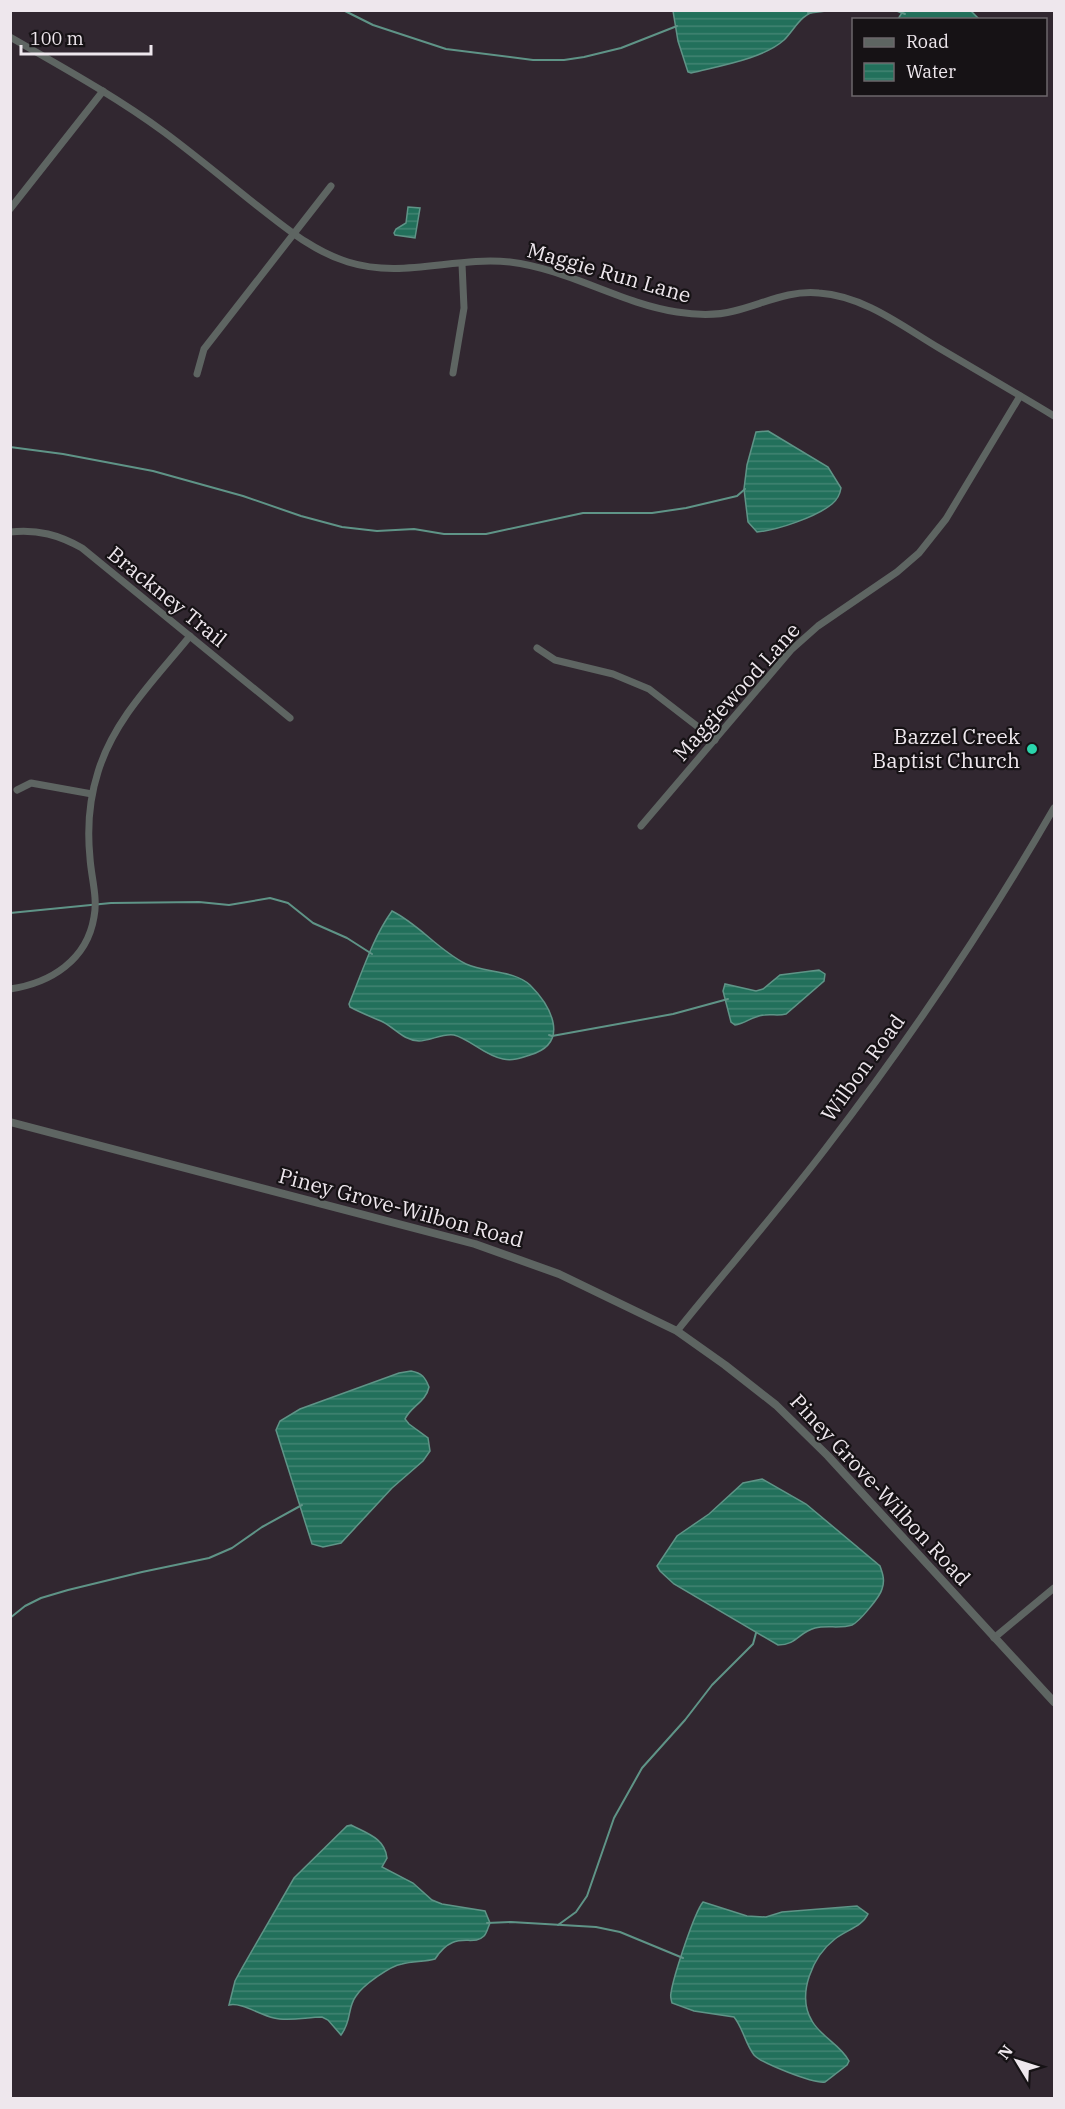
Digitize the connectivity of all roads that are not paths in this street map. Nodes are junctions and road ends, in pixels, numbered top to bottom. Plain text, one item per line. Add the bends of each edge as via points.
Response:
1 (10, 37) edge
2 (103, 91) junction
3 (331, 186) dead end
4 (10, 209) edge
5 (294, 234) junction
6 (462, 264) junction
7 (453, 373) dead end
8 (197, 374) dead end
9 (1020, 396) junction
10 (1054, 416) edge
11 (10, 532) edge
12 (190, 636) junction
13 (537, 648) dead end
14 (290, 718) dead end
15 (715, 740) junction
16 (17, 790) dead end
17 (92, 794) junction
18 (1054, 808) edge
19 (641, 826) dead end
20 (10, 989) edge
21 (10, 1122) edge
22 (676, 1331) junction
23 (1054, 1588) edge
24 (994, 1638) junction
25 (1054, 1702) edge

1 - 2 street, Maggie Run Lane
2 - 4 street
2 - 5 street, Maggie Run Lane via 163,131
3 - 5 street
5 - 6 street, Maggie Run Lane via 310,246 365,267 398,269
5 - 8 street via 204,349
6 - 7 street via 464,308
6 - 9 street, Maggie Run Lane via 521,264 663,310 697,315 734,311 795,293 847,298 870,307
9 - 10 street, Maggie Run Lane
9 - 15 street, Maggiewood Lane via 946,519 919,553 804,638
11 - 12 street, Brackney Trail via 47,533 82,548
12 - 14 street, Brackney Trail
12 - 17 street via 115,733 104,753
13 - 15 street via 555,660 614,674 649,689
15 - 19 street, Maggiewood Lane
16 - 17 street via 31,783
17 - 20 street via 89,841 95,915 89,935 77,954 58,972 38,983
18 - 22 street, Wilbon Road via 972,941 872,1086
21 - 22 street, Piney Grove-Wilbon Road via 475,1244 559,1274
22 - 24 street, Piney Grove-Wilbon Road via 776,1405
23 - 24 street
24 - 25 street, Piney Grove-Wilbon Road

